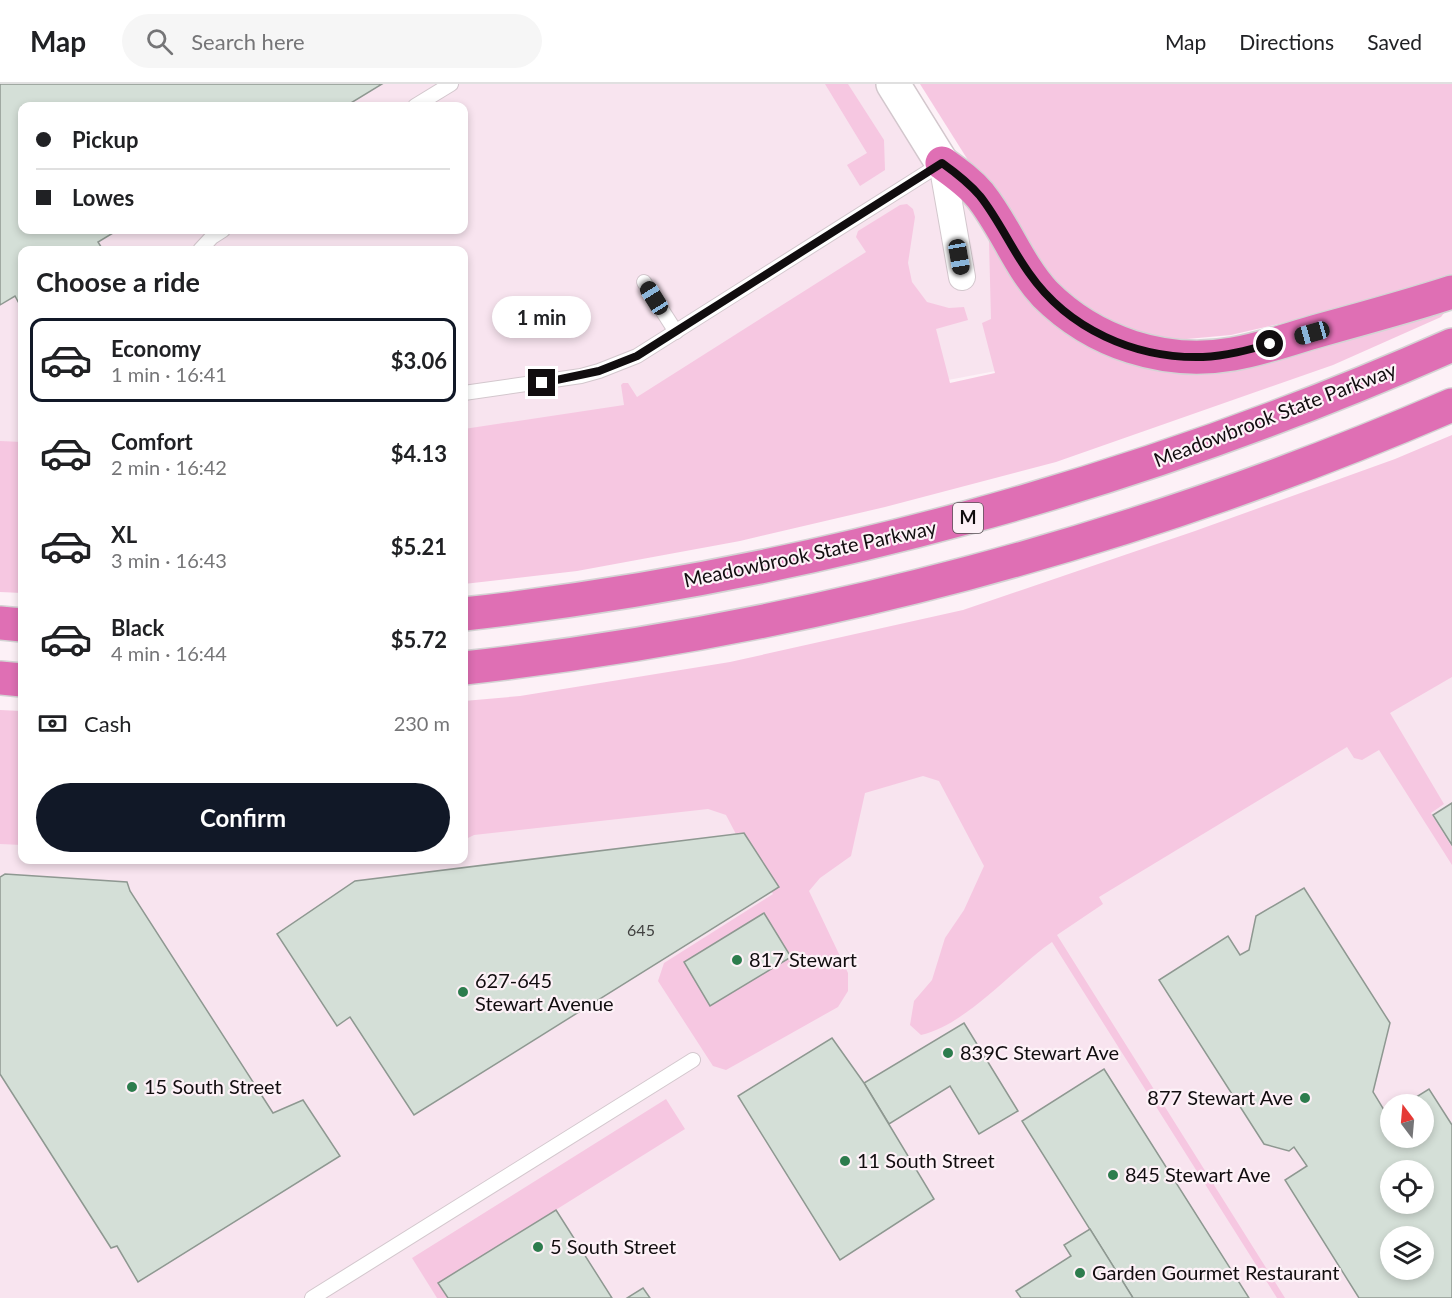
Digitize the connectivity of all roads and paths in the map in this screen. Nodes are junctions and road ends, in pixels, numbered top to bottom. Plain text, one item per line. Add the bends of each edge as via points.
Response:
1 (451, 84) edge
2 (892, 84) edge
3 (422, 102) edge
4 (942, 163) junction
5 (216, 234) edge
6 (204, 246) edge
7 (962, 277) dead end
8 (644, 282) dead end
9 (1452, 292) edge
10 (676, 332) junction
11 (1452, 345) edge
12 (468, 392) edge
13 (1452, 405) edge
14 (468, 613) edge
15 (0, 623) edge
16 (18, 625) edge
17 (468, 667) edge
18 (0, 678) edge
19 (18, 680) edge
20 (693, 1060) dead end
21 (312, 1298) edge

1 - 3 lane
2 - 4 street
4 - 7 street
4 - 9 highway via 979,195 1045,293 1083,325 1130,347 1185,357 1233,354
4 - 10 lane
5 - 6 lane
8 - 10 lane
10 - 12 lane via 637,356 599,371
11 - 14 highway, Meadowbrook State Parkway / M via 1361,385 1226,436 1091,482 954,522 675,583
13 - 17 highway via 1238,490 969,574 695,635
15 - 16 highway
18 - 19 highway
20 - 21 lane

